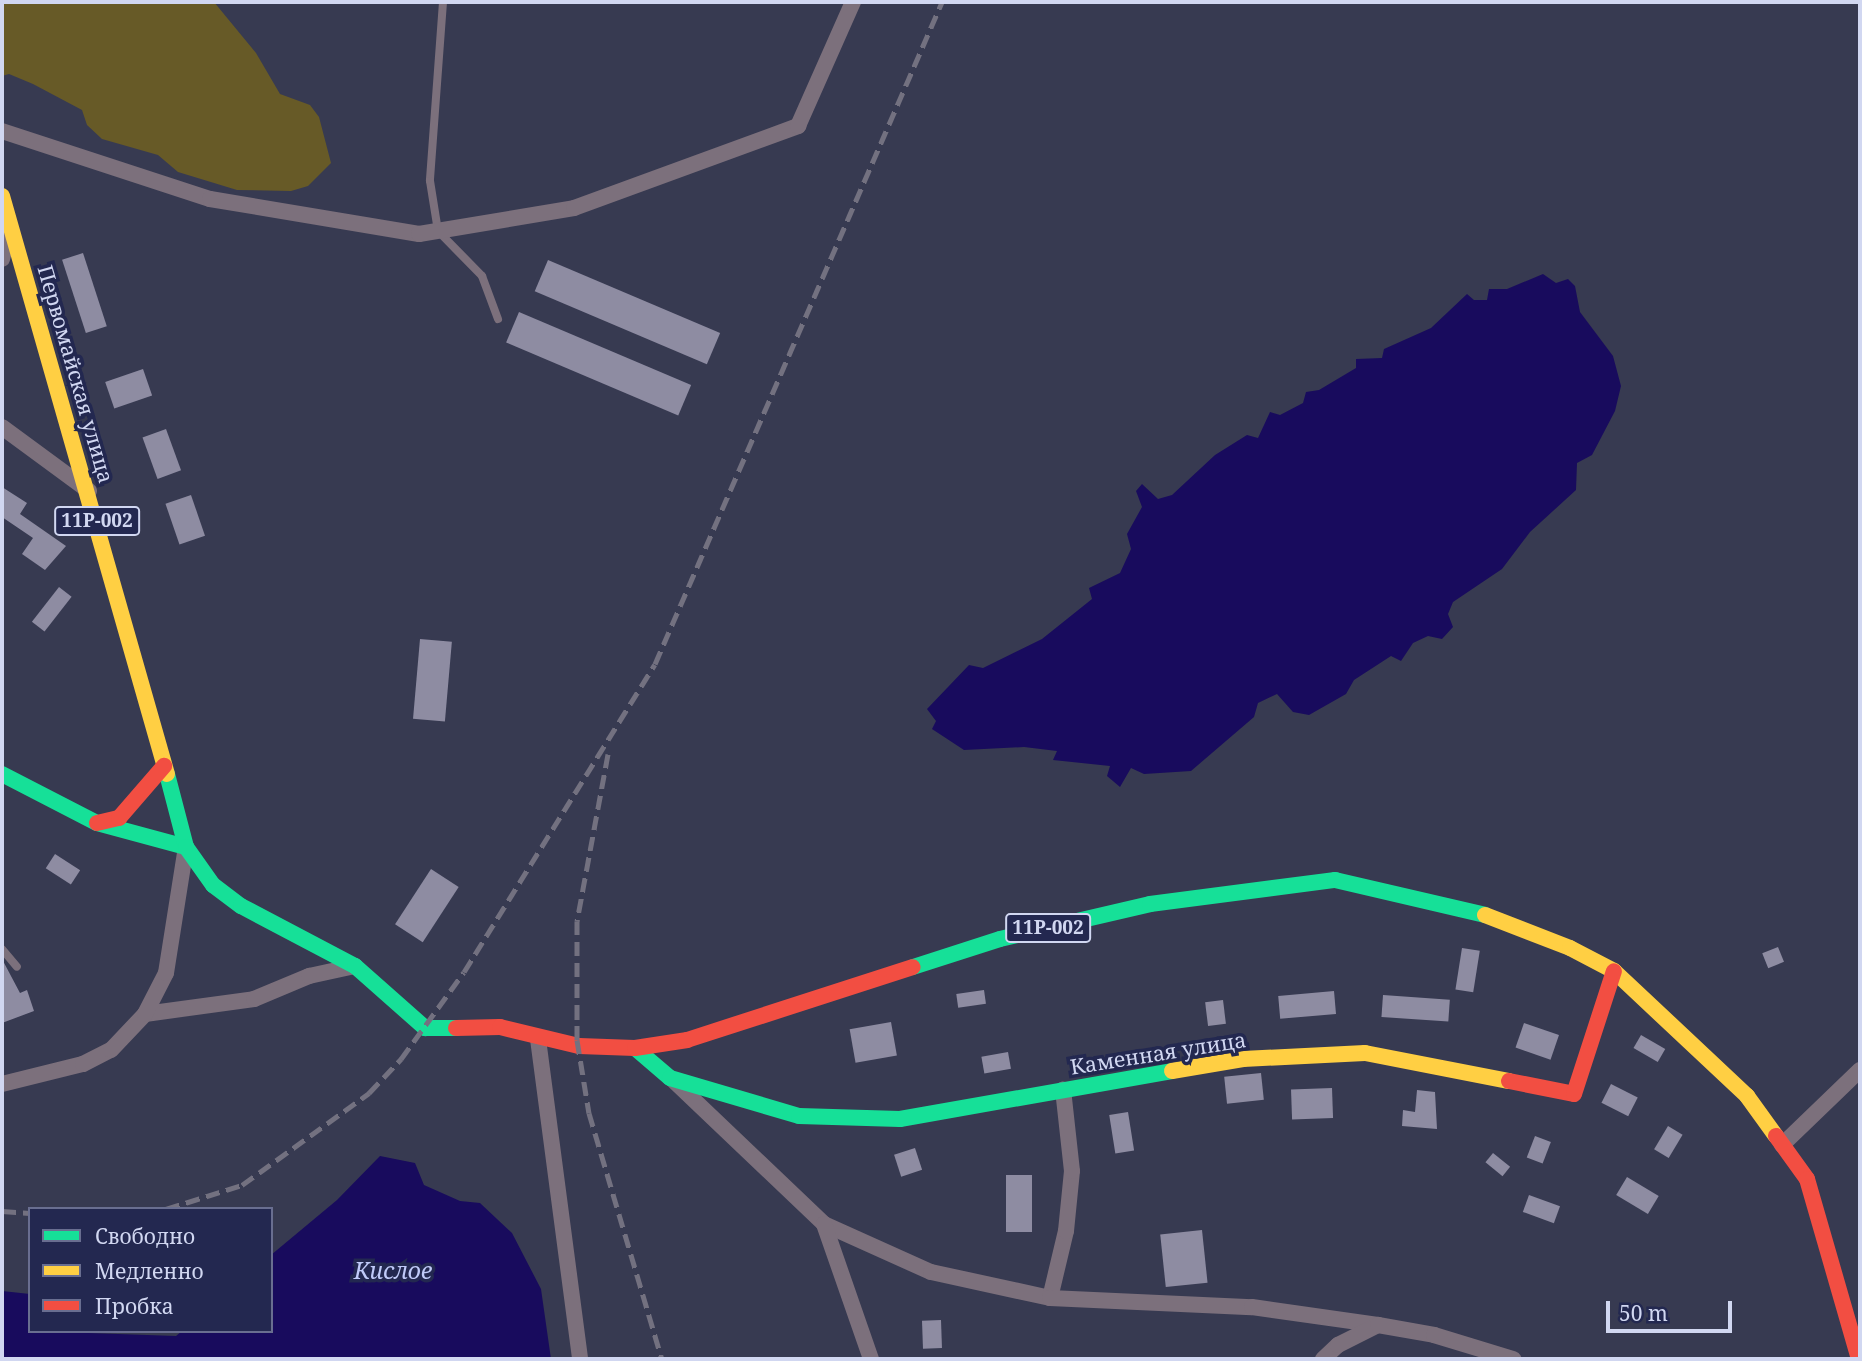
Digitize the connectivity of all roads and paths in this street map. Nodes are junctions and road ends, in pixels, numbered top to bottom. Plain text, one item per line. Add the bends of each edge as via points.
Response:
1 (443, 2) edge
2 (853, 2) edge
3 (2, 131) edge
4 (2, 196) edge
5 (10, 225) junction
6 (438, 231) junction
7 (2, 258) edge
8 (498, 319) dead end
9 (2, 427) edge
10 (89, 491) junction
11 (164, 766) junction
12 (2, 774) edge
13 (97, 823) junction
14 (186, 847) junction
15 (2, 949) edge
16 (355, 966) junction
17 (17, 967) dead end
18 (1614, 971) junction
19 (145, 1014) junction
20 (538, 1039) junction
21 (635, 1048) junction
22 (1860, 1070) edge
23 (670, 1078) junction
24 (2, 1084) edge
25 (1063, 1089) junction
26 (1782, 1145) junction
27 (824, 1224) junction
28 (1050, 1298) junction
29 (1378, 1325) junction
30 (1855, 1332) edge
31 (580, 1359) edge
32 (871, 1359) edge
33 (1323, 1359) edge
34 (1513, 1359) edge
35 (1859, 1359) edge

1 - 6 lane via 430,181
2 - 6 street via 798,126 574,208
3 - 6 street via 210,199 419,234
4 - 5 main road, Первомайская улица / 11Р-002
5 - 7 street
5 - 10 main road, Первомайская улица / 11Р-002
6 - 8 lane via 482,276
9 - 10 street
10 - 11 main road, Первомайская улица / 11Р-002
11 - 13 main road via 119,818
11 - 14 main road, Первомайская улица / 11Р-002
12 - 13 main road
13 - 14 main road
14 - 16 main road, 11Р-002 via 213,885 241,906
14 - 19 street via 166,973
15 - 17 lane
16 - 19 street via 309,976 254,999
16 - 20 main road, 11Р-002 via 425,1028 500,1027
18 - 21 main road, 11Р-002 via 1570,948 1469,909 1335,880 1150,904 1000,939 687,1040
18 - 25 main road, Каменная улица via 1574,1094 1365,1054 1243,1059
18 - 26 main road, 11Р-002 via 1747,1096
19 - 24 street via 111,1050 83,1064
20 - 21 main road, 11Р-002
20 - 31 street
21 - 23 main road, Каменная улица
22 - 26 street
23 - 25 main road, Каменная улица via 799,1115 900,1119
23 - 27 street
25 - 28 street via 1073,1171 1066,1231
26 - 30 main road, 11Р-002 via 1807,1179
27 - 28 street via 931,1272
27 - 32 street
28 - 29 street via 1252,1307
29 - 33 street via 1338,1345
29 - 34 street via 1433,1335
30 - 35 main road, 11Р-002

